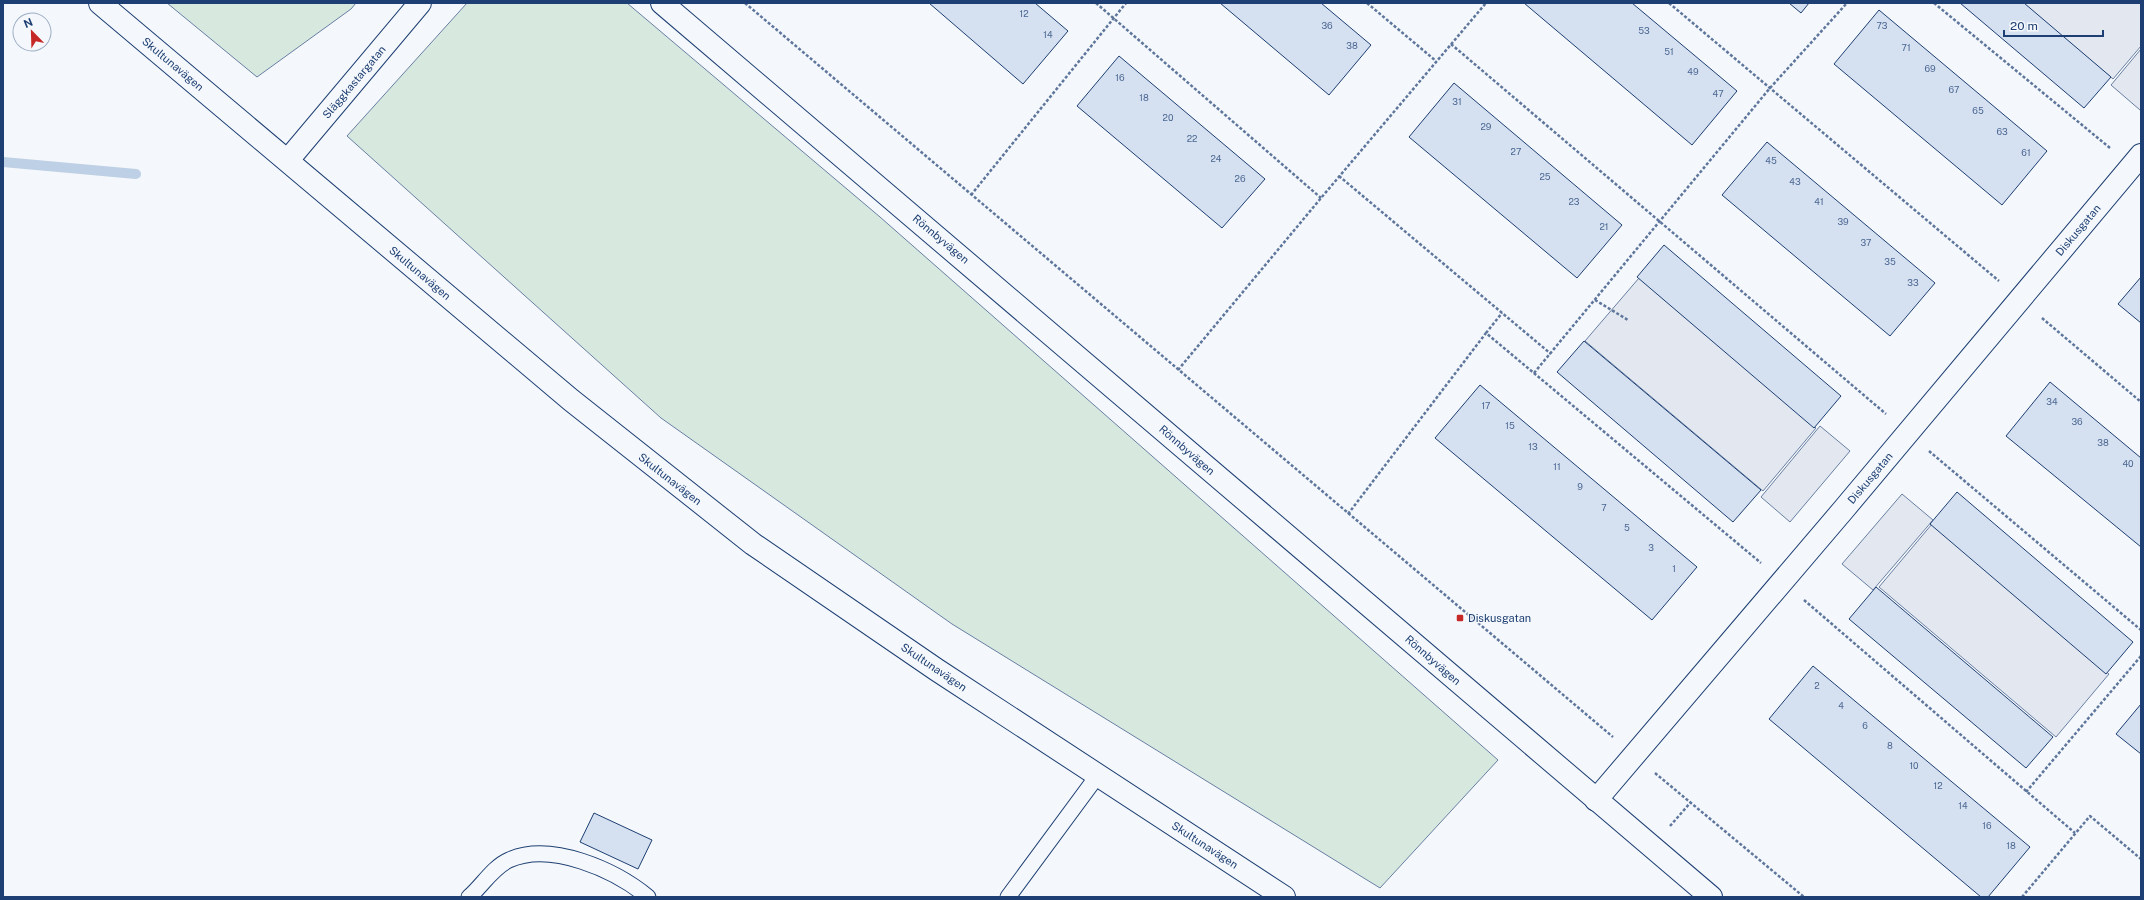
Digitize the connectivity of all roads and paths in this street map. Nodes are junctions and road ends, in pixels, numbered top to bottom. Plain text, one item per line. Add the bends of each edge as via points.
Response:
1 (100, 3) edge
2 (420, 3) edge
3 (662, 3) edge
4 (745, 3) edge
5 (1096, 3) edge
6 (1126, 3) edge
7 (1367, 3) edge
8 (1486, 3) edge
9 (1669, 3) edge
10 (1847, 3) edge
11 (1934, 3) edge
12 (1114, 18) junction
13 (1451, 44) junction
14 (1436, 61) junction
15 (1770, 88) junction
16 (288, 160) junction
17 (2136, 160) edge
18 (1340, 176) junction
19 (970, 195) junction
20 (1321, 198) junction
21 (1658, 221) junction
22 (2020, 299) junction
23 (1595, 300) junction
24 (1502, 313) junction
25 (1628, 320) dead end
26 (1486, 334) junction
27 (1551, 354) junction
28 (1178, 370) junction
29 (1534, 373) junction
30 (2141, 402) edge
31 (1908, 433) junction
32 (1348, 514) junction
33 (1782, 581) junction
34 (2141, 630) edge
35 (2141, 656) edge
36 (1635, 755) junction
37 (1098, 775) junction
38 (2026, 792) junction
39 (1596, 800) junction
40 (2075, 833) junction
41 (2141, 859) edge
42 (469, 897) edge
43 (648, 897) edge
44 (1008, 897) edge
45 (1284, 897) edge
46 (1712, 897) edge
47 (1804, 897) edge
48 (2022, 897) edge

1 - 16 street, Skultunavägen
2 - 16 street, Släggkastargatan
3 - 39 street, Rönnbyvägen
4 - 19 path
5 - 12 path
6 - 12 path
7 - 14 path
8 - 13 path
9 - 15 path
10 - 15 path
11 - 17 path
12 - 19 path
12 - 20 path
13 - 14 path
13 - 21 path
14 - 18 path
15 - 21 path
15 - 22 path
16 - 37 street, Skultunavägen via 571,400 753,544 937,670
17 - 22 street, Diskusgatan
18 - 20 path
18 - 24 path
19 - 28 path
20 - 28 path
21 - 23 path
21 - 31 path
22 - 30 path
22 - 31 street, Diskusgatan
23 - 25 path
23 - 27 path
24 - 26 path
24 - 27 path
26 - 29 path
26 - 32 path
27 - 29 path
28 - 32 path
29 - 33 path
31 - 33 street, Diskusgatan
31 - 34 path
32 - 36 path
33 - 36 street, Diskusgatan
33 - 38 path
35 - 38 path
36 - 39 street, Diskusgatan
36 - 47 path
37 - 44 lane
37 - 45 street, Skultunavägen
38 - 40 path
39 - 46 street, Rönnbyvägen
40 - 41 path via 2090,816
40 - 48 path
42 - 43 lane via 508,860 539,853 578,860 617,876

